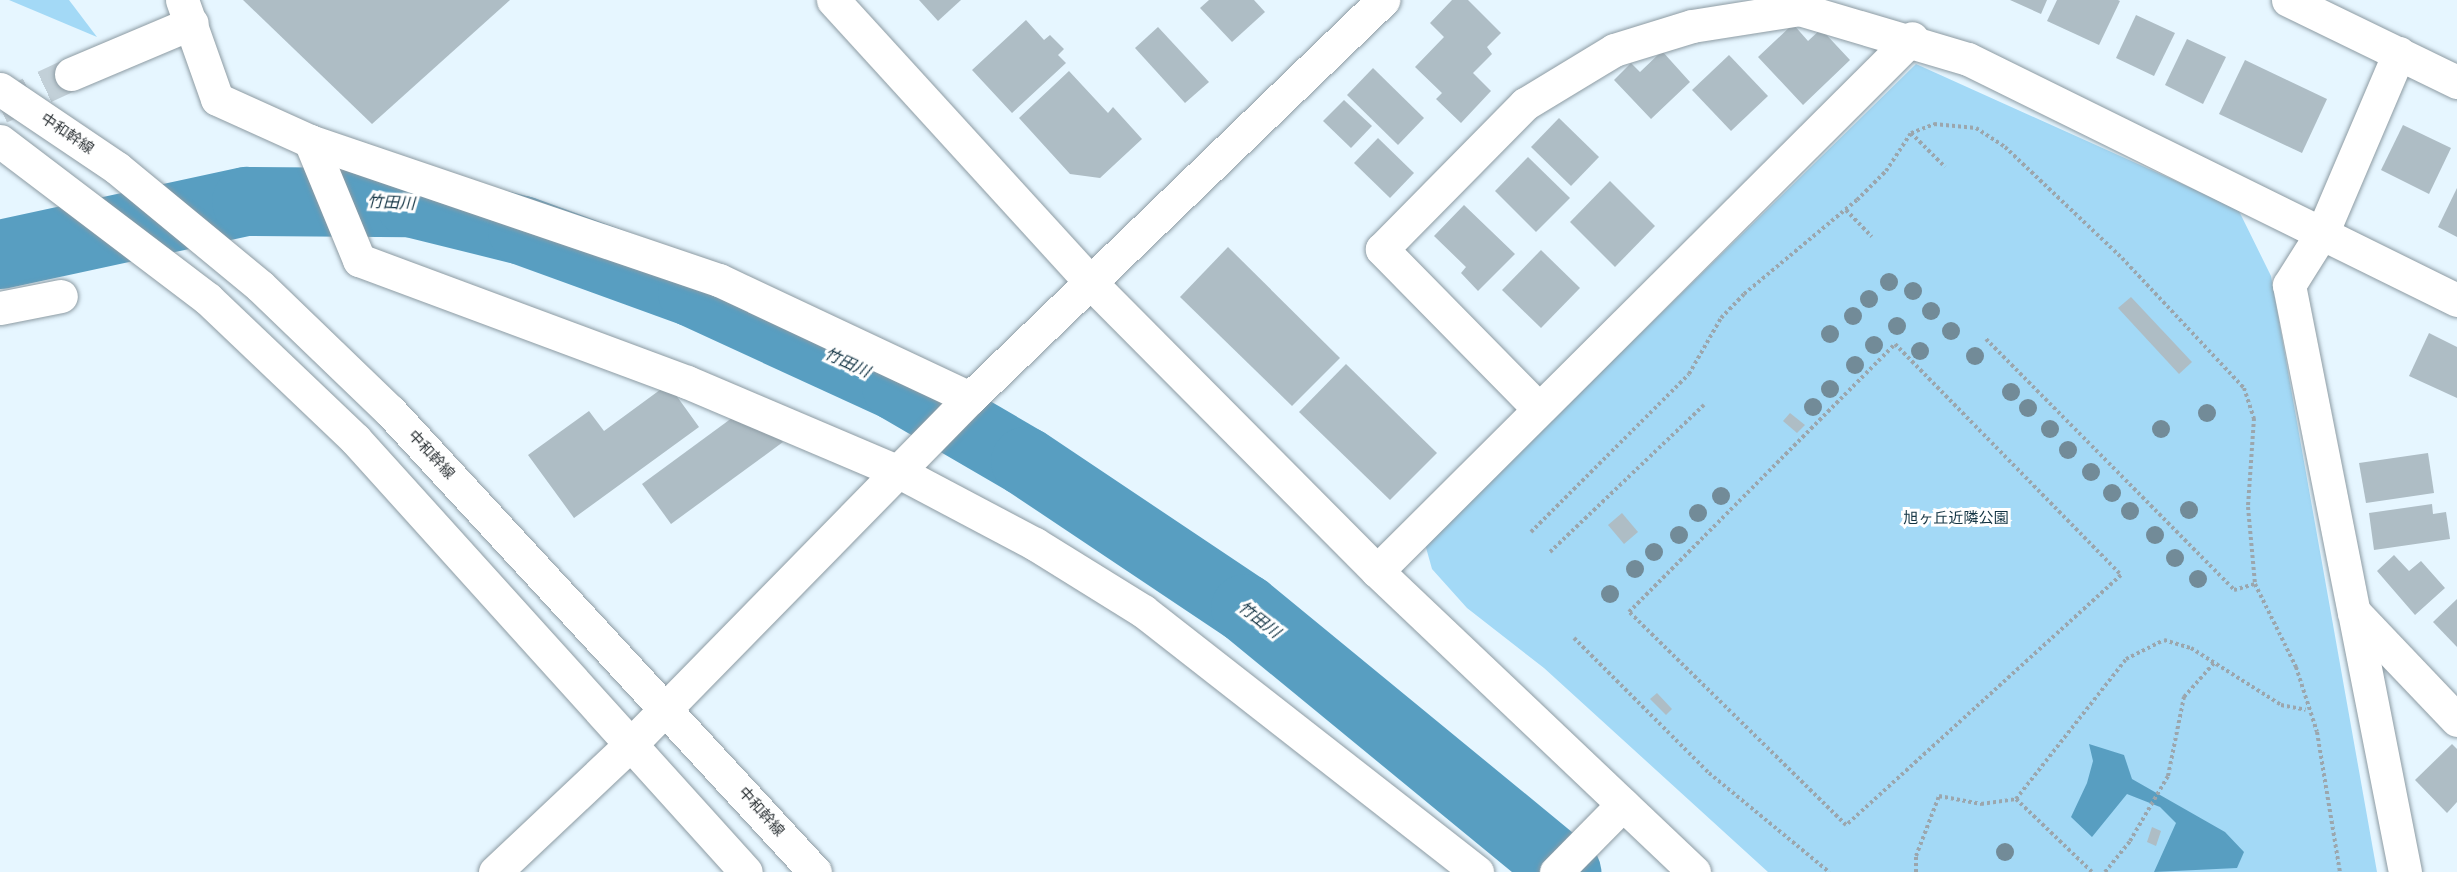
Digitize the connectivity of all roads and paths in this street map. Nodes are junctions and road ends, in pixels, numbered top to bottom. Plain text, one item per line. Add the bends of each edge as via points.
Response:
1 (833, 0) edge
2 (1383, 0) edge
3 (2288, 0) edge
4 (187, 11) edge
5 (1912, 38) junction
6 (2399, 53) junction
7 (70, 74) tunnel mouth
8 (2457, 82) edge
9 (0, 90) edge
10 (1911, 133) junction
11 (0, 141) edge
12 (310, 141) junction
13 (1945, 167) dead end
14 (1846, 210) junction
15 (2323, 231) junction
16 (1872, 237) dead end
17 (1092, 284) junction
18 (61, 296) dead end
19 (2457, 300) edge
20 (0, 308) edge
21 (1986, 339) dead end
22 (1895, 344) joint
23 (972, 395) junction
24 (1704, 405) dead end
25 (1538, 408) junction
26 (899, 472) junction
27 (1531, 532) dead end
28 (1550, 552) dead end
29 (1377, 572) junction
30 (2255, 584) junction
31 (2354, 612) junction
32 (1574, 638) dead end
33 (2214, 663) junction
34 (666, 706) junction
35 (2306, 710) junction
36 (2457, 720) edge
37 (631, 744) junction
38 (2016, 799) junction
39 (1623, 804) junction
40 (495, 872) edge
41 (746, 872) edge
42 (815, 872) edge
43 (1477, 872) edge
44 (1556, 872) edge
45 (1694, 872) edge
46 (1829, 872) edge
47 (1916, 872) edge
48 (2092, 872) edge
49 (2105, 872) edge
50 (2340, 872) edge
51 (2405, 872) edge

1 - 17 street
2 - 17 street
3 - 6 street
4 - 7 street
4 - 12 street via 217,99
5 - 15 street via 1968,59
5 - 25 street
5 - 25 street via 1798,9 1692,26 1614,50 1517,112 1382,249
6 - 8 street
6 - 15 street
9 - 34 street, 中和幹線 via 117,168 260,286 390,411
10 - 13 path
10 - 14 path via 1887,171
10 - 30 path via 1934,124 1976,128 2005,147 2122,258 2244,388 2254,418 2248,507
11 - 37 street via 208,299 355,439
12 - 23 street via 719,280
12 - 26 street via 359,260 687,382
14 - 16 path
14 - 27 path via 1744,294 1721,318 1689,374
15 - 19 street
15 - 31 street via 2289,285
17 - 23 street
17 - 29 street
18 - 20 street
21 - 30 path via 2234,590
22 - 22 path via 2121,575 1846,825 1629,612
23 - 26 street
24 - 28 path
25 - 29 street
26 - 34 street
26 - 43 street via 1035,543 1143,611
29 - 39 street
30 - 35 path via 2296,667
31 - 36 street
31 - 51 street
32 - 46 path via 1708,773
33 - 35 path via 2281,705
33 - 38 path via 2164,640 2126,659
33 - 49 path via 2184,697 2168,776 2130,841
34 - 37 street
34 - 42 street, 中和幹線
35 - 50 path via 2317,732
37 - 40 street
37 - 41 street
38 - 47 path via 1981,804 1939,796 1916,856
38 - 48 path
39 - 44 street
39 - 45 street

